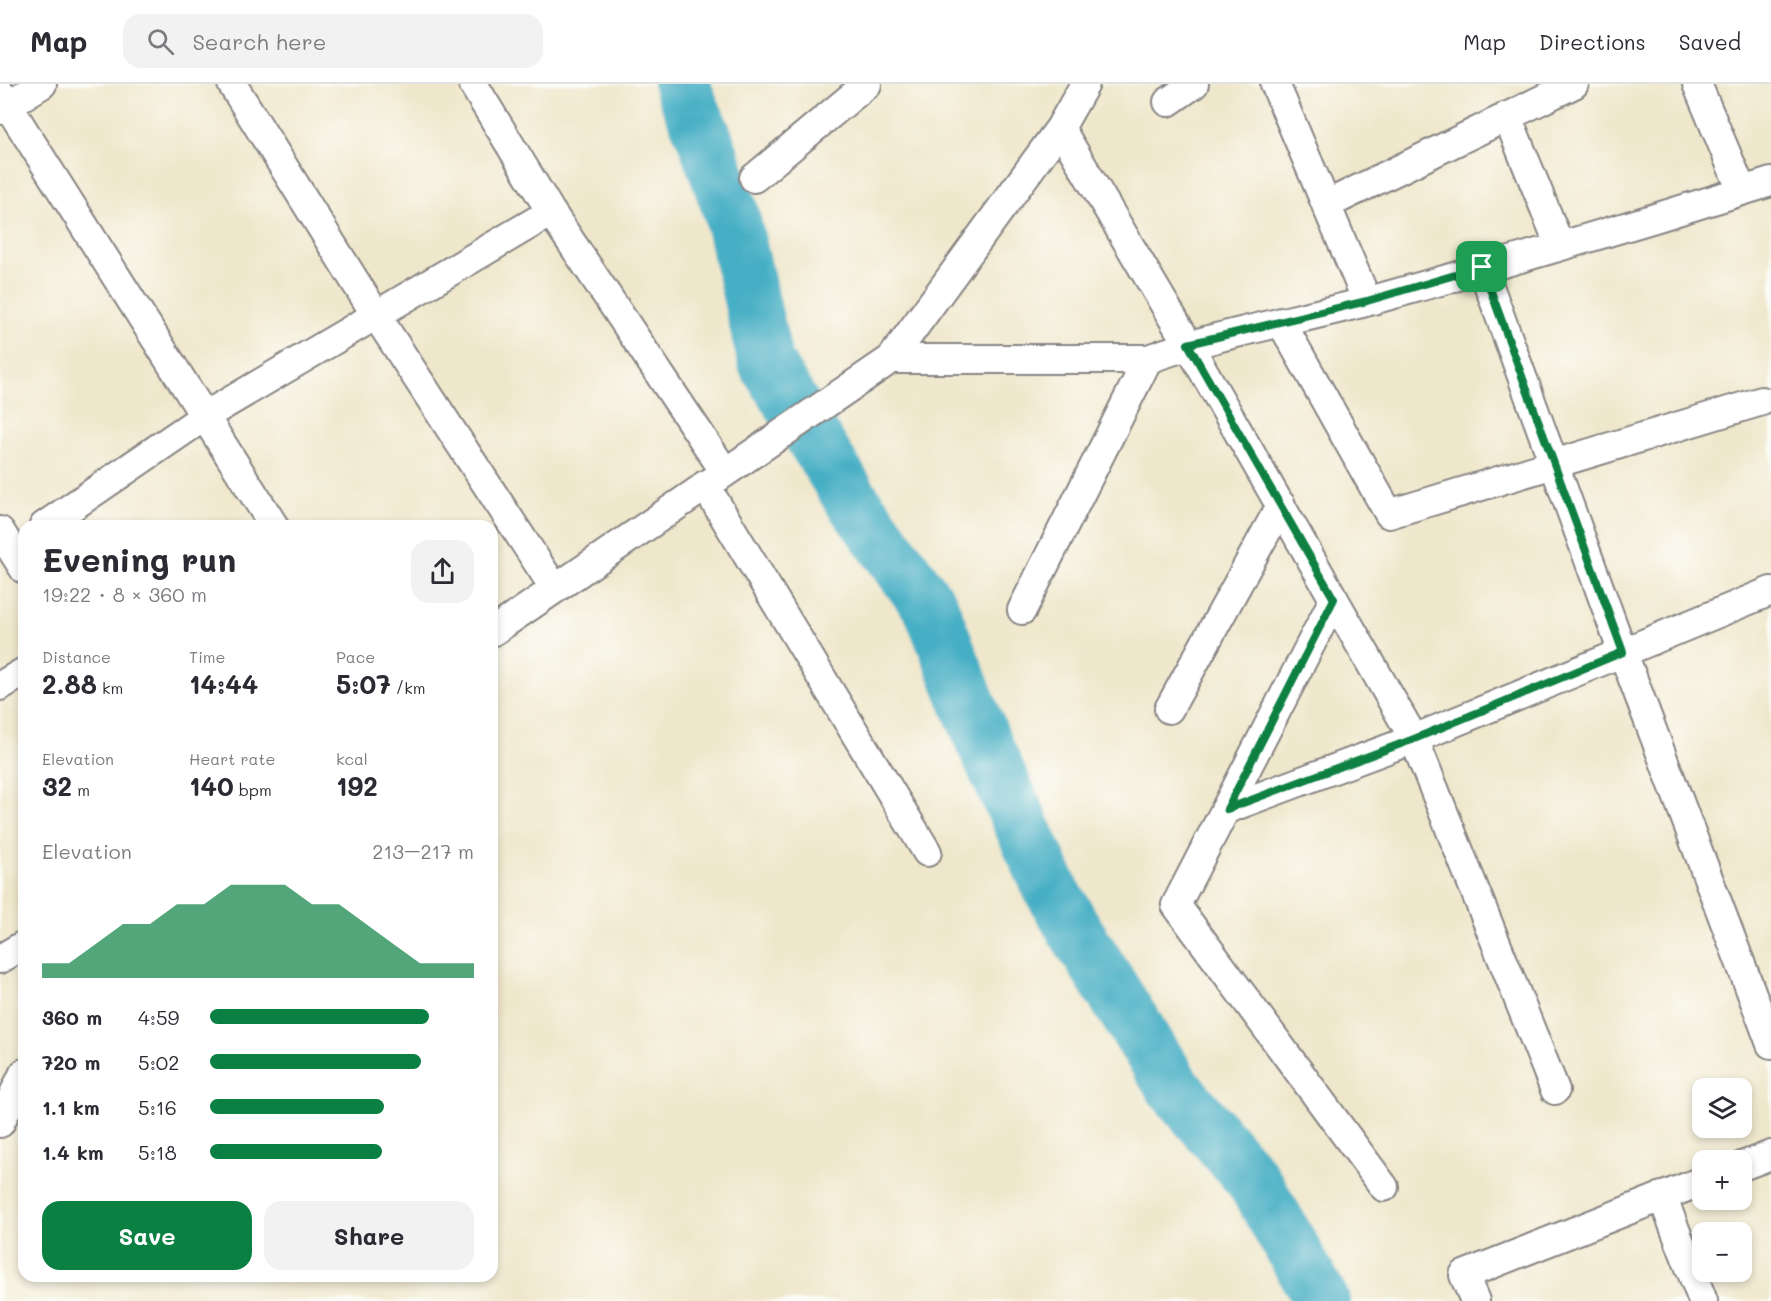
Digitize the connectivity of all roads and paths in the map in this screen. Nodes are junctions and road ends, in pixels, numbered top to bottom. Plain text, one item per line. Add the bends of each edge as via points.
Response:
1 (42, 84) edge
2 (232, 84) edge
3 (473, 84) edge
4 (867, 84) edge
5 (1085, 84) edge
6 (1194, 84) edge
7 (1275, 84) edge
8 (1574, 84) edge
9 (1697, 84) edge
10 (3, 102) edge
11 (1168, 102) dead end
12 (1507, 116) junction
13 (1059, 128) junction
14 (754, 178) dead end
15 (1771, 182) edge
16 (1742, 191) junction
17 (1326, 205) junction
18 (551, 212) junction
19 (1560, 246) junction
20 (1482, 267) junction
21 (1367, 301) junction
22 (376, 315) junction
23 (1281, 322) junction
24 (1188, 344) junction
25 (891, 359) junction
26 (1148, 359) junction
27 (1762, 401) dead end
28 (205, 416) junction
29 (1554, 464) junction
30 (715, 479) junction
31 (1281, 505) junction
32 (53, 520) edge
33 (270, 520) edge
34 (555, 589) junction
35 (1771, 591) edge
36 (1334, 599) junction
37 (1022, 610) dead end
38 (498, 628) edge
39 (1623, 652) junction
40 (18, 676) edge
41 (0, 686) edge
42 (1169, 709) dead end
43 (1414, 739) junction
44 (1227, 809) junction
45 (927, 852) dead end
46 (18, 948) edge
47 (0, 959) edge
48 (1771, 1044) edge
49 (18, 1086) edge
50 (1555, 1090) dead end
51 (0, 1123) edge
52 (1771, 1155) edge
53 (1752, 1162) edge
54 (1692, 1184) edge
55 (1384, 1187) dead end
56 (1662, 1196) junction
57 (1475, 1301) edge
58 (1703, 1301) edge

1 - 10 street
2 - 22 street
3 - 18 street
4 - 14 street
5 - 13 street
6 - 11 street
7 - 17 street
8 - 12 street
9 - 16 street
10 - 28 street
12 - 17 street
12 - 19 street
13 - 24 street
13 - 25 street
15 - 16 street
16 - 19 street
17 - 21 street
18 - 22 street
18 - 30 street
19 - 20 street
20 - 21 street
20 - 29 street
21 - 23 street
22 - 28 street
22 - 34 street
23 - 24 street
23 - 29 street via 1389,514
24 - 26 street
24 - 31 street
25 - 26 street
25 - 30 street
26 - 37 street
27 - 29 street
28 - 32 street
28 - 33 street
29 - 39 street
30 - 34 street
30 - 45 street
31 - 36 street
31 - 42 street
34 - 38 street
35 - 39 street
36 - 43 street
36 - 44 street
39 - 43 street
39 - 48 street
40 - 41 street
43 - 44 street
43 - 50 street
44 - 55 street via 1176,905
46 - 47 street
49 - 51 street
52 - 53 street
54 - 56 street
56 - 57 street via 1464,1275
56 - 58 street

